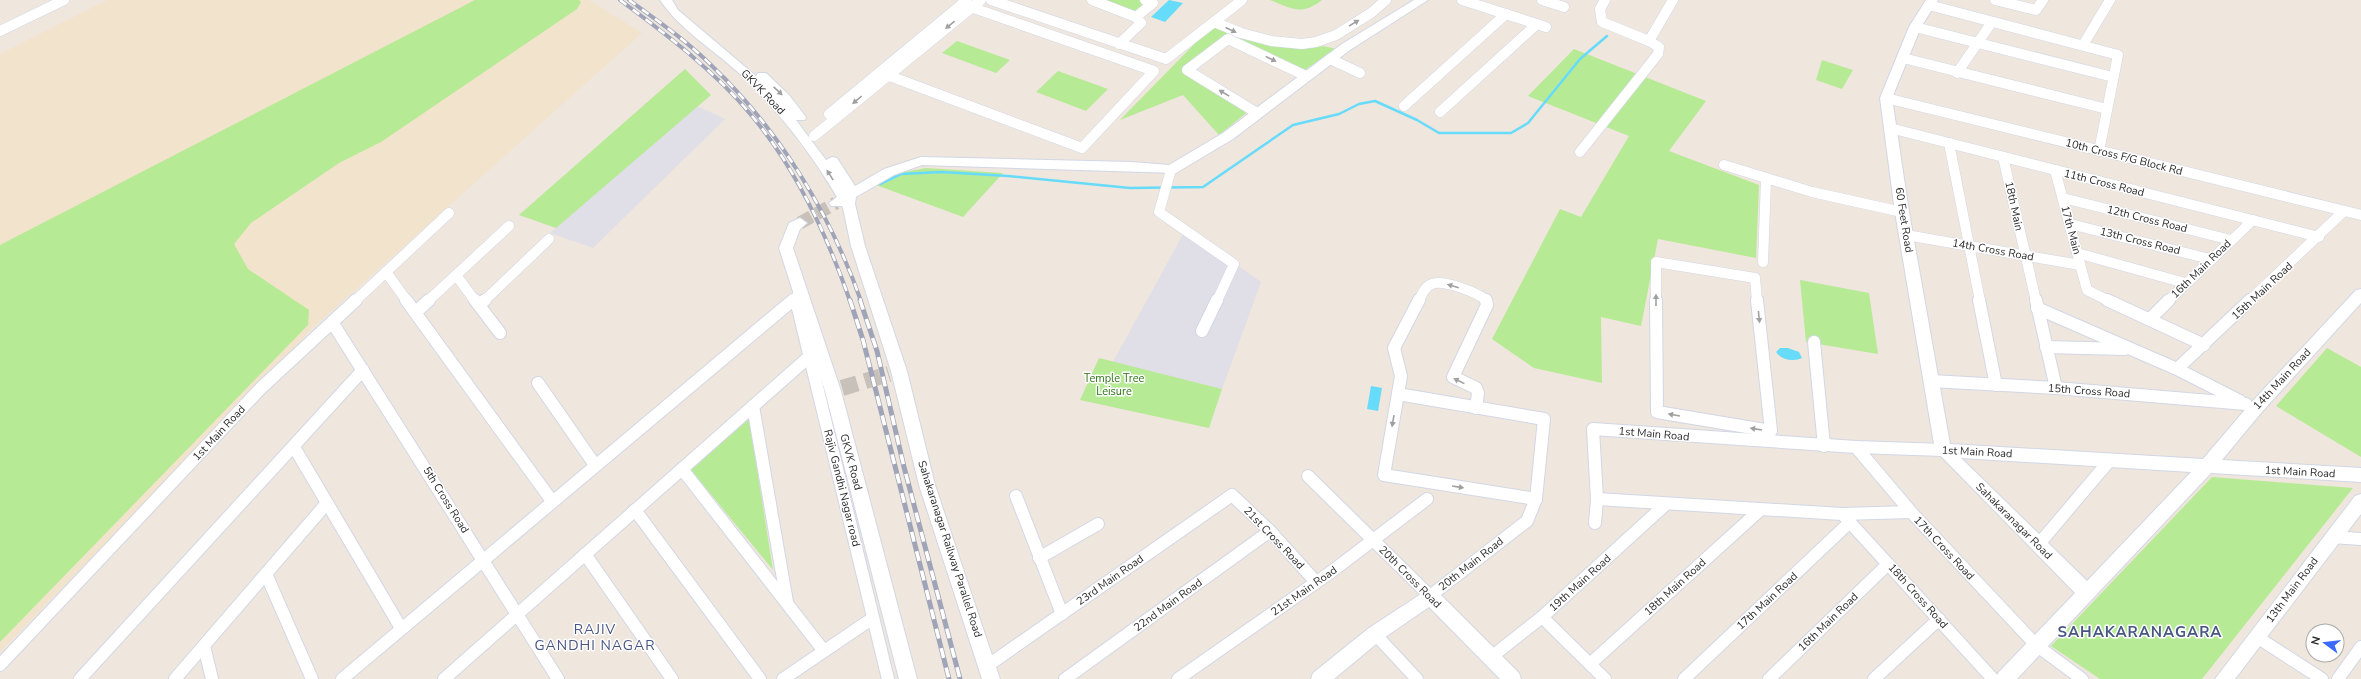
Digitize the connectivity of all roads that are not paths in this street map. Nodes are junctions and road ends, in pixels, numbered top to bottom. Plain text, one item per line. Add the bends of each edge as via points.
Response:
1 (64, 0) edge
2 (666, 0) edge
3 (677, 0) edge
4 (980, 0) edge
5 (991, 0) edge
6 (1092, 0) edge
7 (1145, 0) edge
8 (1242, 0) edge
9 (1386, 0) edge
10 (1422, 0) edge
11 (1462, 0) edge
12 (1542, 0) edge
13 (1605, 0) edge
14 (1673, 0) edge
15 (1995, 0) edge
16 (2043, 0) edge
17 (2110, 0) edge
18 (1930, 3) edge
19 (967, 4) edge
20 (1564, 7) dead end
21 (1506, 14) junction
22 (1136, 17) junction
23 (1214, 22) junction
24 (1992, 22) junction
25 (1537, 24) junction
26 (1546, 27) dead end
27 (1915, 27) junction
28 (0, 31) edge
29 (1649, 41) junction
30 (1978, 43) junction
31 (1119, 44) junction
32 (2083, 46) junction
33 (1903, 58) junction
34 (1166, 59) junction
35 (1330, 59) junction
36 (1154, 71) junction
37 (1360, 73) dead end
38 (1957, 73) junction
39 (887, 76) junction
40 (1306, 76) junction
41 (2113, 77) junction
42 (1886, 98) junction
43 (1404, 106) dead end
44 (2107, 109) junction
45 (1440, 112) dead end
46 (1257, 113) junction
47 (1890, 128) junction
48 (812, 133) junction
49 (1949, 143) junction
50 (2099, 151) junction
51 (1580, 152) dead end
52 (2003, 157) junction
53 (1724, 165) dead end
54 (1171, 170) junction
55 (2056, 170) junction
56 (1766, 180) junction
57 (2063, 198) junction
58 (846, 203) junction
59 (2344, 211) junction
60 (1902, 212) junction
61 (449, 213) dead end
62 (2361, 215) edge
63 (2253, 220) junction
64 (797, 224) tunnel mouth
65 (2070, 224) junction
66 (509, 226) dead end
67 (1906, 235) junction
68 (2319, 237) junction
69 (548, 239) dead end
70 (2231, 240) junction
71 (1969, 246) junction
72 (2078, 253) junction
73 (2025, 255) junction
74 (2210, 259) junction
75 (1763, 262) dead end
76 (2080, 264) junction
77 (386, 272) junction
78 (456, 275) junction
79 (2185, 283) junction
80 (2361, 294) edge
81 (799, 295) junction
82 (479, 305) junction
83 (2037, 308) junction
84 (416, 312) junction
85 (2150, 319) junction
86 (332, 322) junction
87 (1202, 331) dead end
88 (500, 333) dead end
89 (1814, 342) dead end
90 (2204, 345) junction
91 (2046, 347) junction
92 (2132, 349) junction
93 (810, 356) junction
94 (2177, 368) junction
95 (363, 370) junction
96 (894, 373) joint
97 (1931, 381) junction
98 (538, 383) dead end
99 (1996, 385) junction
100 (2056, 388) junction
101 (1398, 394) junction
102 (753, 406) junction
103 (2250, 406) junction
104 (1476, 408) junction
105 (1712, 422) junction
106 (1713, 439) junction
107 (1824, 446) junction
108 (294, 447) junction
109 (1856, 448) junction
110 (1943, 450) junction
111 (2110, 460) junction
112 (595, 465) junction
113 (2206, 467) junction
114 (682, 469) junction
115 (2361, 475) edge
116 (1308, 476) dead end
117 (1232, 495) joint
118 (1016, 496) dead end
119 (1427, 499) dead end
120 (1536, 499) junction
121 (1597, 499) junction
122 (552, 501) junction
123 (2361, 501) edge
124 (327, 503) junction
125 (1666, 504) junction
126 (635, 510) junction
127 (1760, 510) junction
128 (1911, 512) junction
129 (1846, 518) junction
130 (1596, 523) dead end
131 (1098, 524) dead end
132 (1270, 531) junction
133 (2332, 537) junction
134 (2361, 539) edge
135 (1372, 540) junction
136 (2038, 545) junction
137 (585, 554) junction
138 (1038, 558) junction
139 (483, 559) junction
140 (1888, 564) junction
141 (266, 574) junction
142 (1316, 582) junction
143 (2086, 592) junction
144 (1430, 596) junction
145 (788, 605) junction
146 (517, 614) junction
147 (1062, 614) junction
148 (1542, 617) junction
149 (873, 618) junction
150 (1939, 619) junction
151 (401, 628) junction
152 (1375, 634) junction
153 (2257, 637) junction
154 (2036, 645) junction
155 (204, 646) junction
156 (2361, 647) edge
157 (824, 651) junction
158 (1490, 658) junction
159 (1590, 664) junction
160 (0, 665) edge
161 (989, 672) edge
162 (1330, 676) edge
163 (80, 679) edge
164 (175, 679) edge
165 (212, 679) edge
166 (312, 679) edge
167 (342, 679) edge
168 (444, 679) edge
169 (558, 679) edge
170 (672, 679) edge
171 (760, 679) edge
172 (783, 679) edge
173 (888, 679) edge
174 (908, 679) edge
175 (1065, 679) edge
176 (1178, 679) edge
177 (1417, 679) edge
178 (1512, 679) edge
179 (1605, 679) edge
180 (1684, 679) edge
181 (1768, 679) edge
182 (1874, 679) edge
183 (1993, 679) edge
184 (2006, 679) edge
185 (2082, 679) edge
186 (2224, 679) edge
187 (2322, 679) edge
188 (2338, 679) edge

1 - 28 street
58 -> 2 street, GKVK Road via 830,174 782,111 745,72 674,12
3 -> 48 street, GKVK Road via 785,98
4 - 19 street
5 - 31 street
6 - 22 street
7 - 22 street via 1153,3
8 - 23 street
23 -> 9 street via 1262,41 1306,42 1330,38 1376,10
10 - 35 street
11 - 21 street
12 - 20 street
13 - 29 street via 1600,9 1602,22
14 - 29 street
15 - 16 street via 2036,10
17 - 32 street
18 - 24 street
18 - 27 street
19 - 36 street
19 -> 39 street
19 - 48 street
21 - 25 street
21 - 43 street
22 - 31 street via 1141,23
23 - 34 street
24 - 30 street
24 - 32 street
25 - 26 street
25 - 45 street
27 - 30 street
27 - 33 street
29 - 51 street via 1659,47 1658,54
30 - 38 street
30 - 41 street
31 - 34 street
32 - 41 street via 2118,54
33 - 38 street
33 - 42 street
34 - 36 street
35 - 37 street
35 - 40 street
36 - 39 street via 1082,148
38 - 44 street
39 -> 48 street
40 - 46 street
46 -> 40 street via 1187,70 1228,39
41 - 44 street
42 - 47 street, 60 Feet Road
42 - 50 street, 10th Cross F/G Block Rd
44 - 50 street
46 - 54 street via 1228,136
47 - 49 street, 11th Cross Road
47 - 60 street, 60 Feet Road
48 - 58 street, GKVK Road via 848,184
49 - 52 street, 11th Cross Road
49 - 71 street
50 - 59 street, 10th Cross F/G Block Rd
52 - 55 street, 11th Cross Road
52 - 73 street, 18th Main
53 - 56 street
54 - 58 street via 1132,166 921,161 889,172
54 - 87 street via 1159,212 1234,264
55 - 57 street, 17th Main
55 - 63 street, 11th Cross Road
56 - 60 street via 1812,193
56 - 75 street
57 - 65 street, 17th Main
57 - 70 street, 12th Cross Road
58 - 96 street, GKVK Road
59 - 62 street, 10th Cross F/G Block Rd
59 - 68 street, 15th Main Road
60 - 67 street, 60 Feet Road
61 - 77 street, 1st Main Road
63 - 68 street, 11th Cross Road
63 - 70 street, 16th Main Road
64 - 81 street, GKVK Road via 786,248
65 - 72 street, 17th Main
65 - 74 street, 13th Cross Road
66 - 78 street
67 - 71 street, 14th Cross Road
67 - 97 street, 60 Feet Road
68 - 90 street, 15th Main Road
69 - 82 street
70 - 74 street, 16th Main Road
71 - 73 street, 14th Cross Road
71 - 99 street
72 - 76 street, 17th Main
72 - 79 street
73 - 76 street, 14th Cross Road
73 - 83 street, 18th Main
74 - 79 street, 16th Main Road
76 - 85 street, 17th Main via 2087,290
77 - 84 street
77 - 86 street, 1st Main Road
78 - 82 street
78 - 84 street
79 - 85 street, 16th Main Road
80 - 103 street, 14th Main Road
81 - 93 street, Rajiv Gandhi Nagar road
81 - 112 street
81 - 174 street, GKVK Road via 838,390
82 - 88 street
83 - 91 street, 18th Main
83 - 92 street
84 - 122 street
85 - 90 street
86 - 95 street, 5th Cross Road
86 - 160 street, 1st Main Road via 261,388
89 - 107 street
90 - 94 street, 15th Main Road
91 - 92 street
91 - 100 street, 18th Main
92 - 94 street
93 - 102 street
93 - 149 street, Rajiv Gandhi Nagar road
94 - 103 street
95 - 108 street
95 - 139 street, 5th Cross Road
96 - 161 street, Sahakaranagar Railway Parallel Road via 927,485
97 - 99 street, 15th Cross Road
97 - 110 street, 60 Feet Road
98 - 112 street
99 - 100 street, 15th Cross Road
100 - 103 street, 15th Cross Road
101 - 104 street
104 -> 101 street via 1476,388 1453,377 1487,305 1487,300 1478,294 1440,282 1433,283 1425,289 1394,348 1401,376
101 -> 120 street via 1385,476
102 - 114 street
102 - 145 street
103 - 113 street, 14th Main Road
104 - 120 street, 20th Main Road via 1544,419
105 -> 105 street via 1656,412 1656,262 1755,278 1771,431
105 - 106 street
106 - 107 street, 1st Main Road
106 - 121 street, 1st Main Road via 1593,429
107 - 109 street, 1st Main Road
108 - 124 street
108 - 163 street
109 - 110 street, 1st Main Road
109 - 128 street, 17th Cross Road
110 - 111 street, 1st Main Road
110 - 136 street, Sahakaranagar Road
111 - 113 street, 1st Main Road
111 - 136 street
112 - 122 street
113 - 115 street, 1st Main Road
113 - 143 street
114 - 126 street
114 - 145 street
116 - 135 street, 20th Cross Road
117 - 132 street, 21st Cross Road
117 - 147 street, 23rd Main Road
118 - 138 street
119 - 135 street, 21st Main Road
120 - 144 street, 20th Main Road via 1527,521
121 - 125 street
121 - 130 street
122 - 139 street
123 - 133 street, 13th Main Road
124 - 141 street
124 - 151 street
125 - 127 street
125 - 148 street, 19th Main Road
126 - 137 street
126 - 171 street
127 - 129 street
127 - 159 street, 18th Main Road
128 - 129 street
128 - 154 street, 17th Cross Road
129 - 140 street, 18th Cross Road
129 - 180 street, 17th Main Road
131 - 138 street
132 - 142 street, 21st Cross Road
132 - 175 street, 22nd Main Road
133 - 134 street
133 - 153 street, 13th Main Road
135 - 142 street, 21st Main Road
135 - 144 street, 20th Cross Road
136 - 143 street, Sahakaranagar Road
137 - 146 street
137 - 170 street
138 - 147 street
139 - 146 street, 5th Cross Road
139 - 151 street
140 - 150 street, 18th Cross Road
140 - 181 street, 16th Main Road
141 - 155 street
141 - 166 street
142 - 176 street, 21st Main Road
143 - 154 street
144 - 152 street, 20th Main Road
144 - 158 street, 20th Cross Road
145 - 157 street
146 - 168 street
146 - 169 street, 5th Cross Road
147 - 161 street, 23rd Main Road
148 - 158 street, 19th Main Road
148 - 159 street
149 - 157 street
149 - 173 street, Rajiv Gandhi Nagar road
150 - 182 street
150 - 183 street, 18th Cross Road
151 - 167 street
152 - 162 street, 20th Main Road
152 - 177 street
153 - 186 street, 13th Main Road
153 - 187 street
154 - 184 street
154 - 185 street, 17th Cross Road
155 - 164 street
155 - 165 street
156 - 188 street
157 - 172 street
158 - 178 street, 20th Cross Road
159 - 179 street

